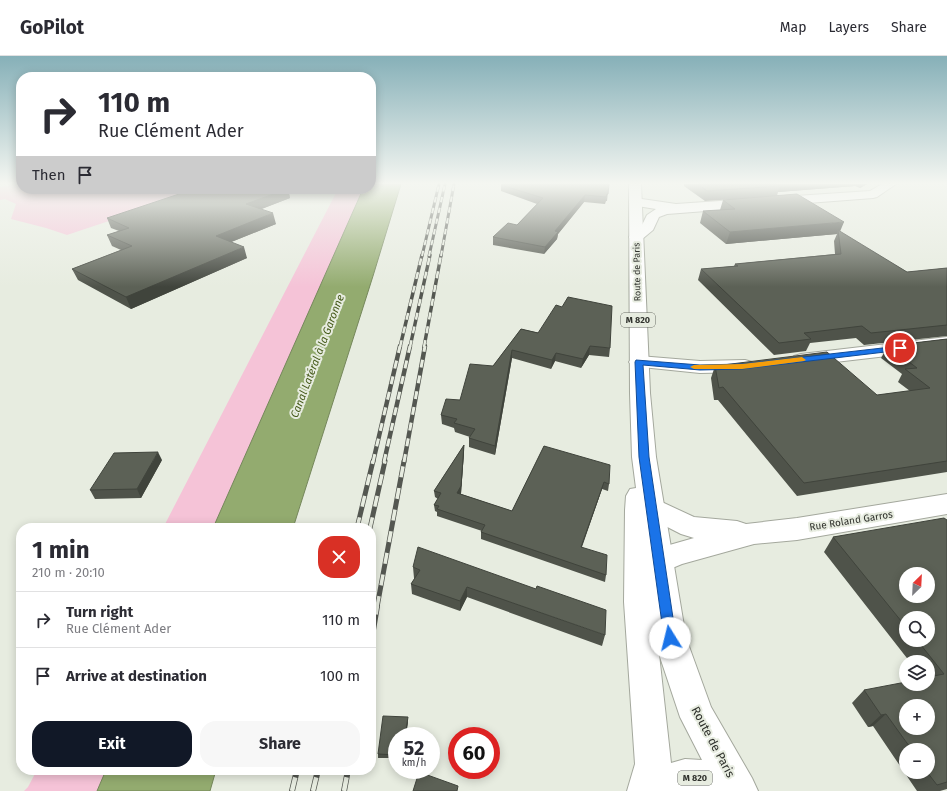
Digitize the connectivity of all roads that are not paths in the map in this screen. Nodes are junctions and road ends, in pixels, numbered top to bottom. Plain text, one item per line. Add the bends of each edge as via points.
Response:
1 (635, 218) edge
2 (651, 218) edge
3 (636, 237) junction
4 (947, 343) edge
5 (639, 362) junction
6 (644, 457) junction
7 (947, 504) edge
8 (651, 507) junction
9 (754, 533) junction
10 (658, 562) junction
11 (646, 791) edge
12 (652, 791) edge
13 (739, 791) edge

1 - 3 street, Route de Paris / M 820
2 - 3 street via 648,227
3 - 5 street, Route de Paris / M 820
4 - 5 street via 742,366 700,368
5 - 6 street, Route de Paris / M 820
6 - 8 street, Route de Paris / M 820
6 - 11 street, Route de Paris / M 820 via 638,510 639,602 653,764
7 - 9 street, Rue Roland Garros
8 - 9 street, Rue Roland Garros via 690,527
8 - 10 street, Route de Paris / M 820
9 - 10 street, Rue Roland Garros via 683,552
10 - 13 street, Route de Paris / M 820 via 670,638 697,717
12 - 13 street, Route de Paris / M 820 via 664,783 687,777 713,780

